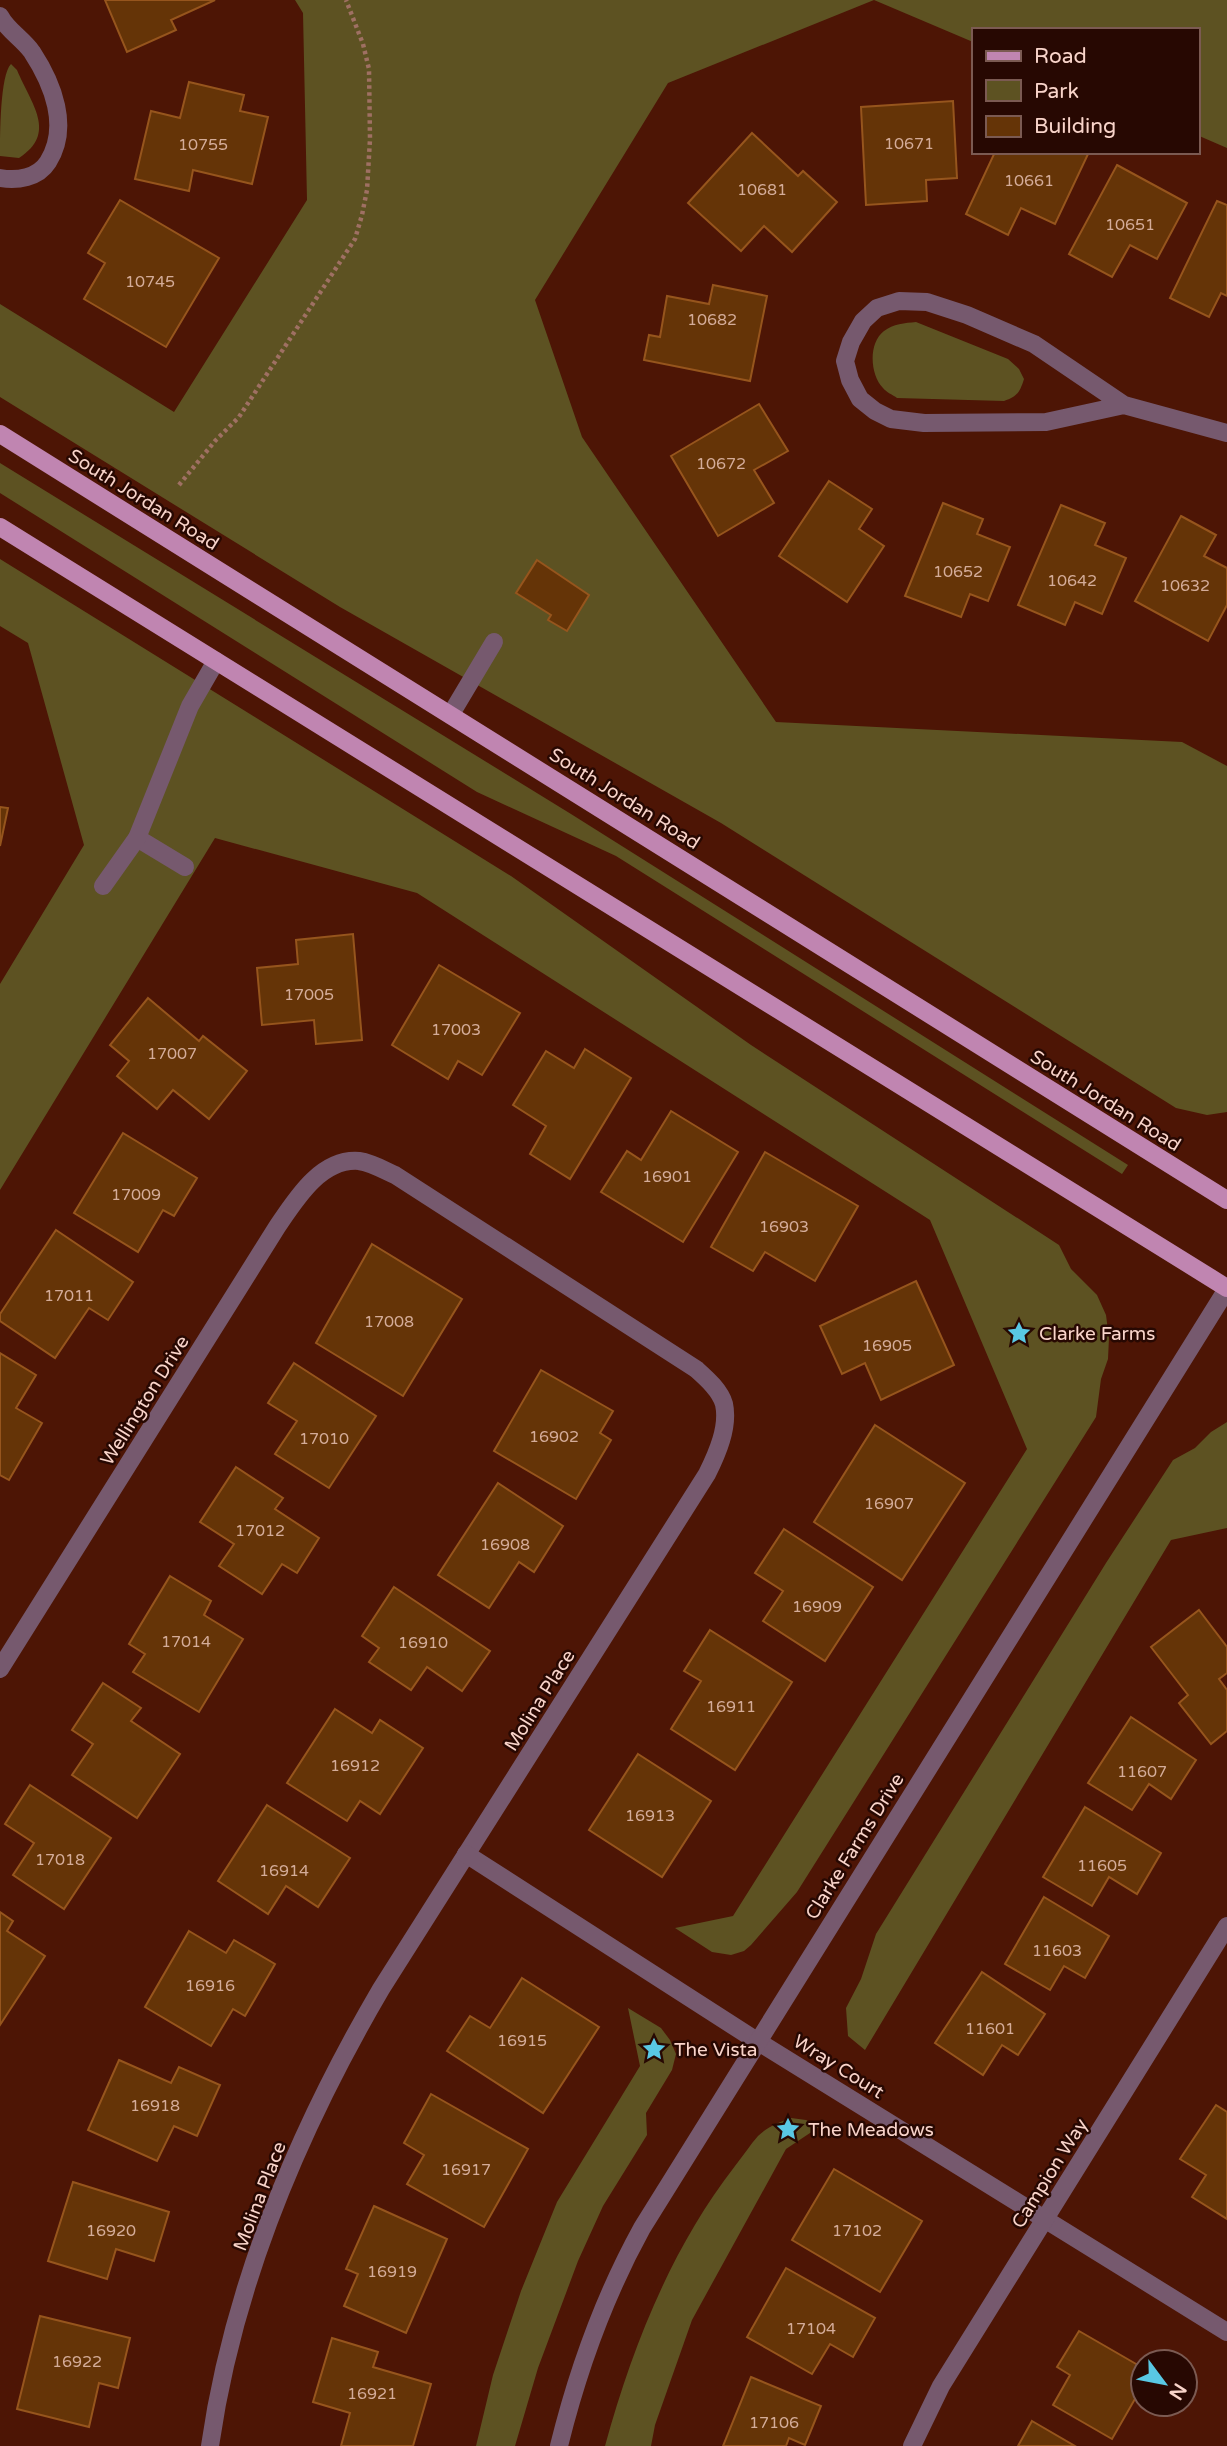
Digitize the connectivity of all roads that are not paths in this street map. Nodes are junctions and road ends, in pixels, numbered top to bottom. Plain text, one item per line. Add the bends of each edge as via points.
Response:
1 (1, 20) edge
2 (0, 178) edge
3 (1124, 405) junction
4 (1227, 433) edge
5 (0, 434) edge
6 (0, 527) edge
7 (494, 642) dead end
8 (216, 661) junction
9 (452, 715) junction
10 (137, 838) junction
11 (185, 867) dead end
12 (103, 886) dead end
13 (336, 1164) joint
14 (1227, 1200) edge
15 (1227, 1289) edge
16 (0, 1669) edge
17 (466, 1854) junction
18 (1227, 1926) edge
19 (757, 2041) junction
20 (1044, 2220) junction
21 (1227, 2332) edge
22 (210, 2446) edge
23 (559, 2446) edge
24 (912, 2446) edge

1 - 2 street via 32,52 59,111 60,133 46,165 29,178
3 - 3 street via 1034,344 927,302 899,301 877,308 863,321 845,361 860,399 891,419 1046,422
3 - 4 street
5 - 9 main road, South Jordan Road
6 - 8 main road
7 - 9 street
8 - 10 street via 190,706
8 - 15 main road
9 - 14 main road, South Jordan Road
10 - 11 street
10 - 12 street
13 - 16 street, Wellington Drive via 300,1192
13 - 17 street, Molina Place via 357,1161 395,1175 686,1362 713,1385 724,1403 719,1450 707,1474
15 - 19 street, Clarke Farms Drive
17 - 19 street, Wray Court
17 - 22 street, Molina Place via 368,2011 312,2118 236,2324
18 - 20 street, Campion Way
19 - 20 street, Wray Court
19 - 23 street, Clarke Farms Drive via 624,2260 589,2344
20 - 21 street, Wray Court
20 - 24 street, Campion Way via 941,2386

